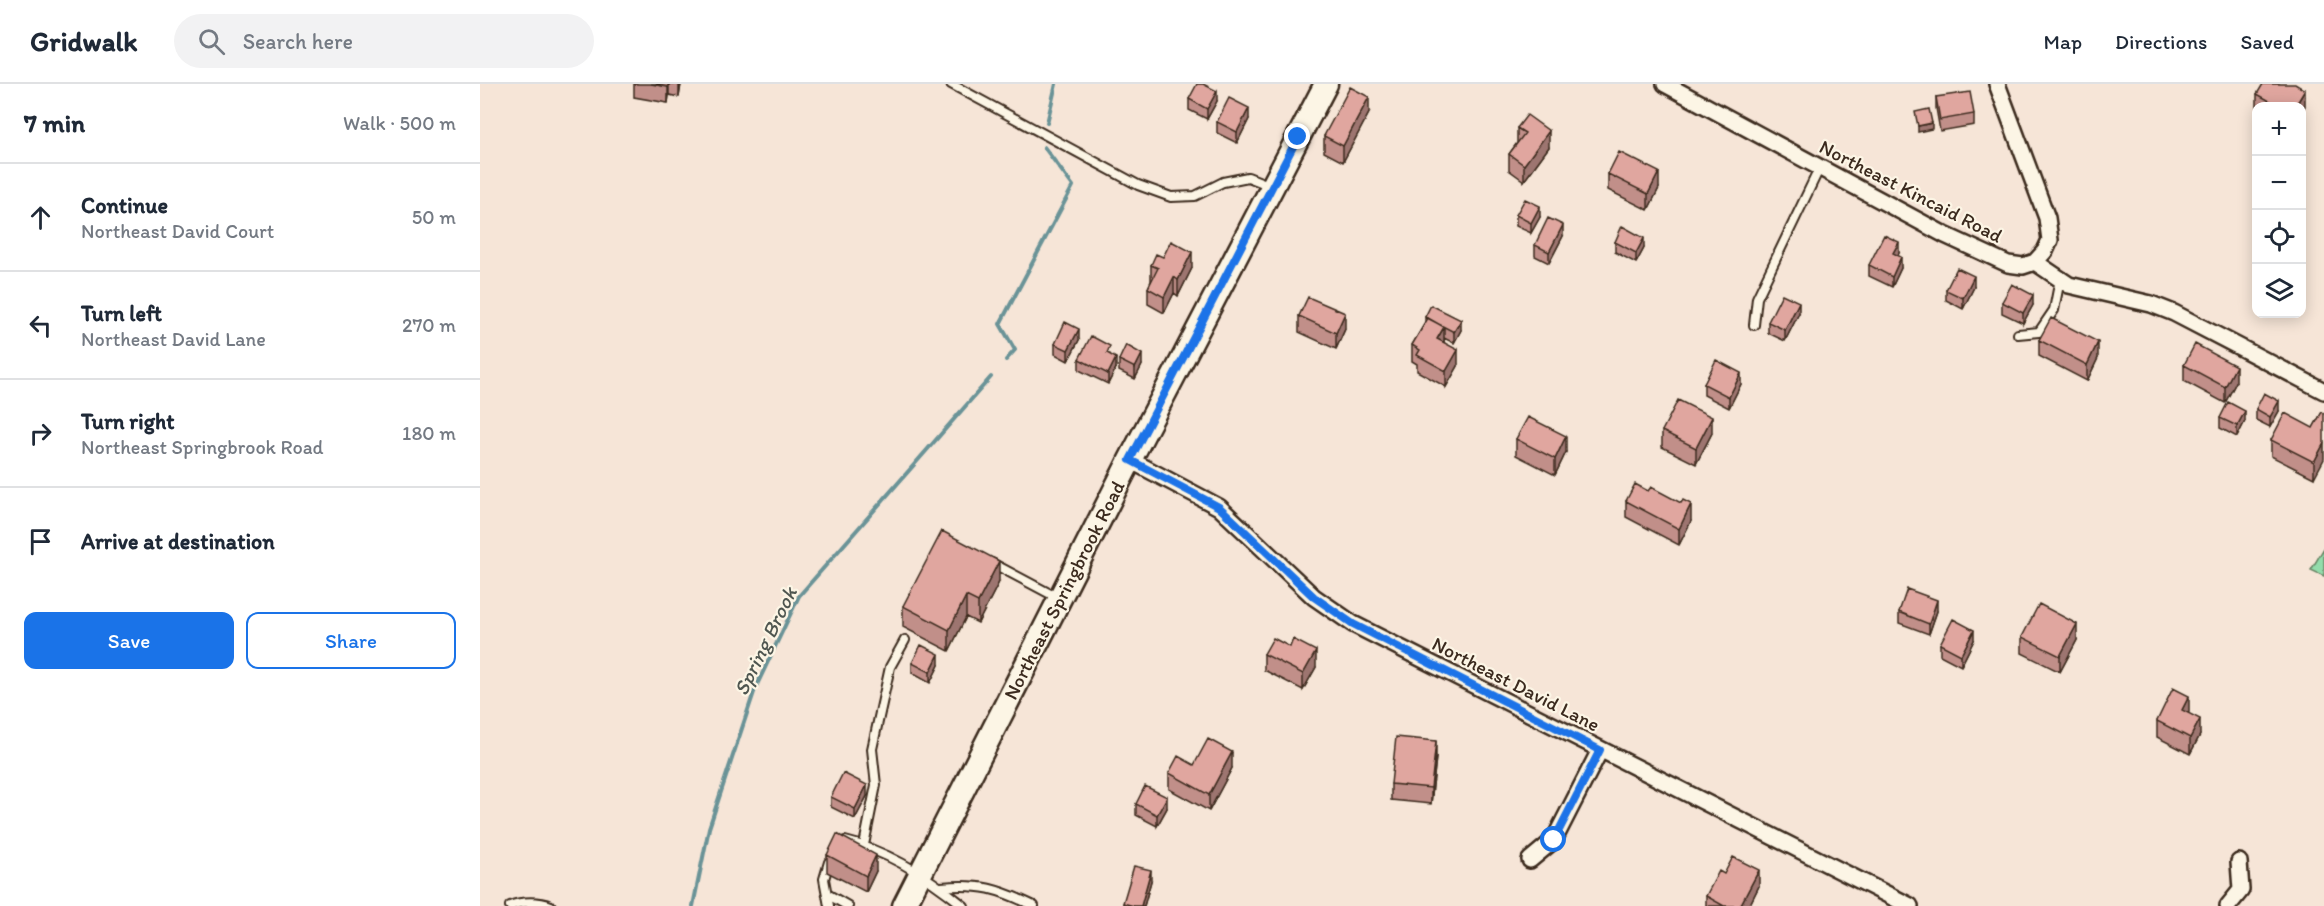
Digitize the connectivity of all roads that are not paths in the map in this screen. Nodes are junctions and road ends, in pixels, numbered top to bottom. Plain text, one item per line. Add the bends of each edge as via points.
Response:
1 (951, 84) edge
2 (1326, 84) edge
3 (1665, 84) edge
4 (1997, 84) edge
5 (1820, 167) junction
6 (1272, 186) junction
7 (2035, 262) junction
8 (2060, 279) junction
9 (1754, 326) dead end
10 (2018, 334) dead end
11 (2324, 391) edge
12 (1130, 460) junction
13 (982, 558) edge
14 (1059, 599) junction
15 (904, 640) dead end
16 (1600, 750) junction
17 (839, 844) edge
18 (864, 845) junction
19 (830, 858) edge
20 (1530, 860) dead end
21 (2239, 862) dead end
22 (919, 875) junction
23 (941, 888) junction
24 (827, 894) junction
25 (510, 906) edge
26 (551, 906) edge
27 (829, 906) edge
28 (848, 906) edge
29 (904, 906) edge
30 (964, 906) edge
31 (1034, 906) edge
32 (1910, 906) edge
33 (2228, 906) edge

1 - 6 lane via 1138,185 1171,197 1195,196 1223,182 1248,177
2 - 6 street, Northeast Springbrook Road
3 - 5 street, Northeast Kincaid Road
4 - 7 street via 2048,218 2050,240
5 - 7 street, Northeast Kincaid Road via 1989,256 2023,266
5 - 9 lane via 1756,298
6 - 12 street, Northeast Springbrook Road
7 - 8 street
8 - 10 lane via 2054,310 2040,332
8 - 11 street via 2089,291 2159,307
12 - 14 street, Northeast Springbrook Road
12 - 16 street, Northeast David Lane via 1219,507 1314,597 1353,624
13 - 14 lane
14 - 22 street, Northeast Springbrook Road
15 - 18 lane via 890,667 872,748 876,785
16 - 20 street via 1554,840
16 - 32 street, Northeast David Lane
17 - 18 lane via 844,841
18 - 22 lane
19 - 24 lane via 824,879
21 - 33 street via 2241,890
22 - 23 lane
22 - 29 street, Northeast Springbrook Road
23 - 30 lane
23 - 31 lane via 967,884 996,888
24 - 27 lane
24 - 28 lane
25 - 26 lane

